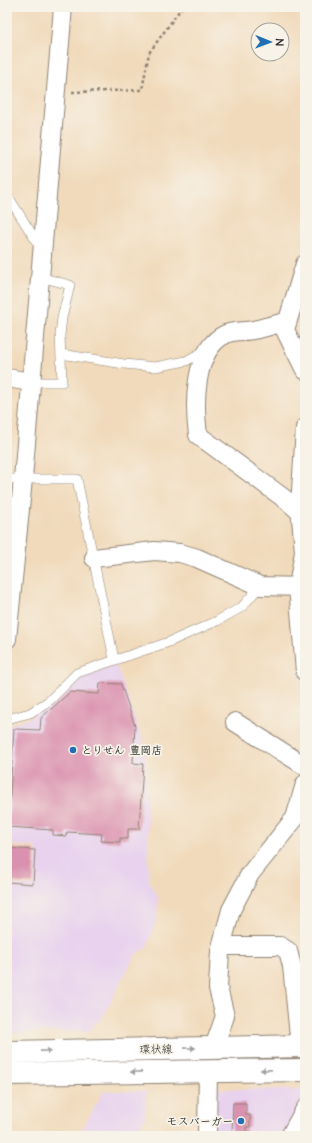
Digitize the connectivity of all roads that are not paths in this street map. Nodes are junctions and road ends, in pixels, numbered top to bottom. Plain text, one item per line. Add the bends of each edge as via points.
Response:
1 (63, 7) edge
2 (7, 197) edge
3 (42, 250) junction
4 (305, 264) edge
5 (40, 277) junction
6 (286, 322) junction
7 (208, 349) junction
8 (61, 354) junction
9 (305, 370) edge
10 (7, 378) edge
11 (31, 382) junction
12 (305, 428) edge
13 (15, 479) edge
14 (300, 512) junction
15 (94, 558) junction
16 (260, 586) junction
17 (302, 587) edge
18 (7, 639) edge
19 (114, 659) junction
20 (305, 672) edge
21 (7, 719) edge
22 (235, 722) dead end
23 (305, 766) edge
24 (305, 784) edge
25 (222, 946) junction
26 (298, 966) edge
27 (302, 1046) edge
28 (214, 1047) junction
29 (7, 1052) edge
30 (305, 1070) edge
31 (208, 1071) junction
32 (7, 1074) edge
33 (305, 1109) edge
34 (207, 1136) edge
35 (290, 1136) edge

1 - 3 street
2 - 3 lane
3 - 5 street
4 - 6 street
5 - 8 lane via 70,285 62,318
5 - 11 street
6 - 7 street via 227,334 215,340
6 - 9 street via 285,330
7 - 8 lane via 186,361 155,367
7 - 14 street via 197,392 195,415 198,436
8 - 11 lane via 62,382
10 - 11 street
11 - 13 street
12 - 14 street
13 - 15 lane via 77,479
13 - 18 street
14 - 17 street via 304,552
15 - 16 street via 154,551 180,553
15 - 19 lane
16 - 17 street
16 - 19 lane via 242,607 217,621 169,642
17 - 20 street
19 - 21 lane via 77,673 50,700 30,713
22 - 23 street
24 - 25 street via 295,818 250,874 231,910
25 - 26 street via 280,946 288,951
25 - 28 street via 218,988 225,1016
26 - 27 street
27 - 28 street, 環状線
29 -> 28 street, 環状線
30 -> 31 street, 環状線
31 -> 32 street, 環状線
31 - 34 street
33 - 35 street

